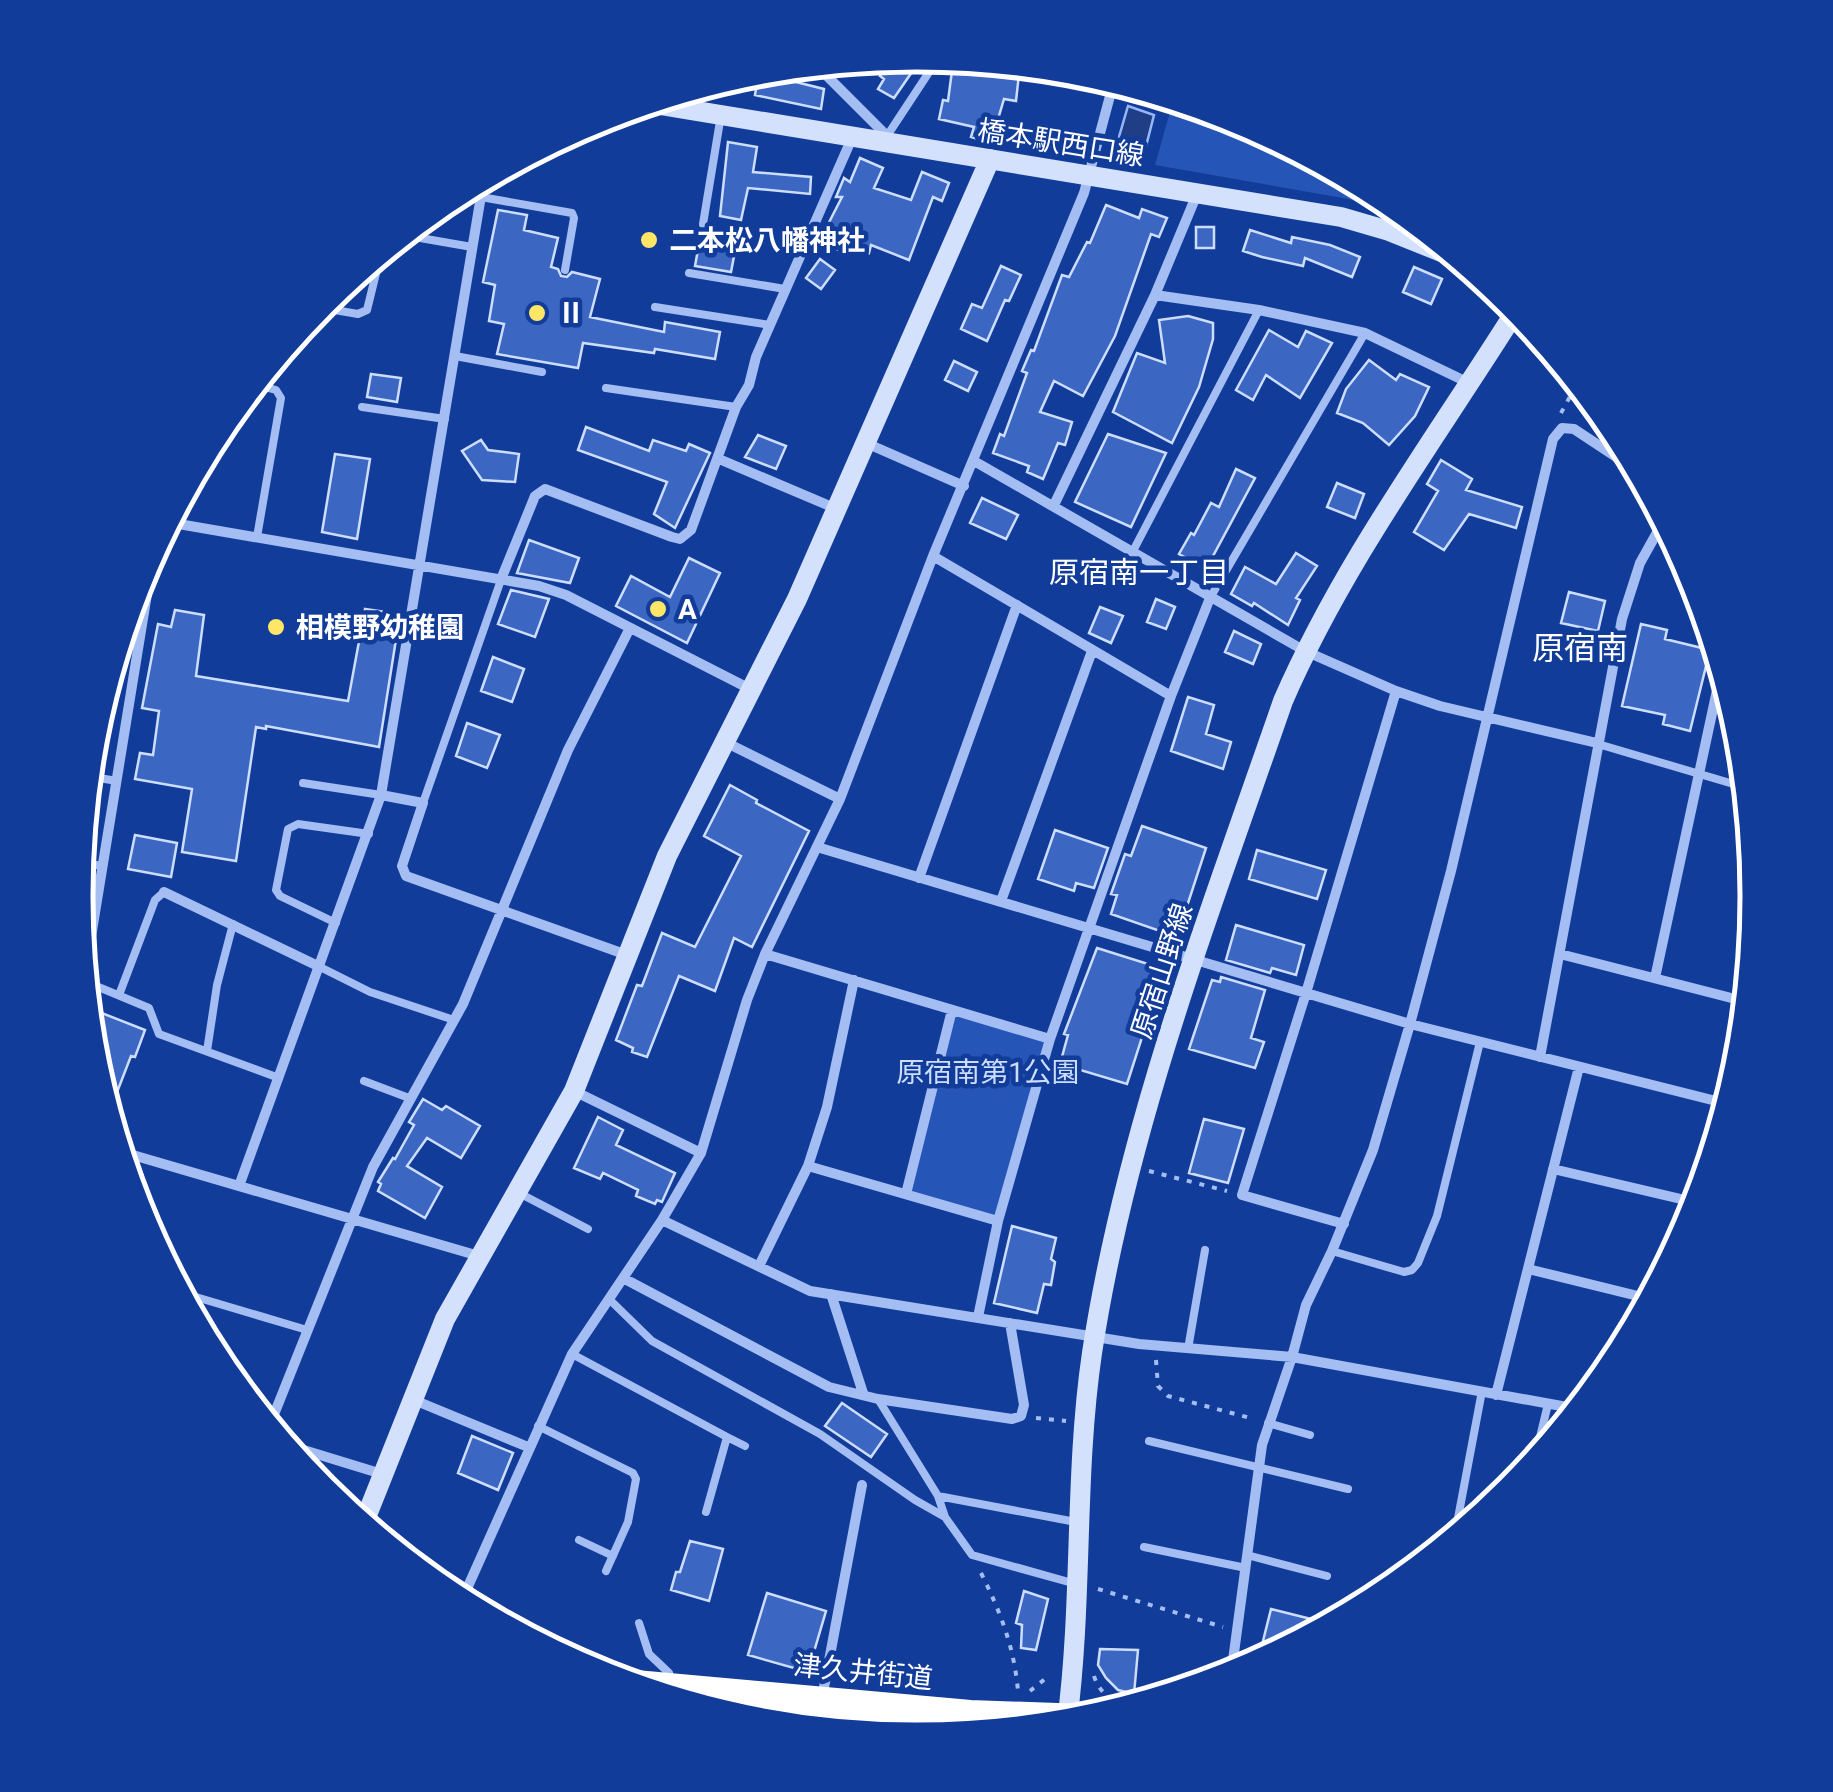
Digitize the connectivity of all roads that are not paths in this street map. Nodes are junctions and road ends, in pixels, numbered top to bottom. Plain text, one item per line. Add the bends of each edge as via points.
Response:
1 (929, 72) edge
2 (828, 78) edge
3 (1110, 96) edge
4 (679, 108) edge
5 (721, 115) junction
6 (852, 137) junction
7 (887, 139) junction
8 (990, 159) junction
9 (1090, 175) junction
10 (1197, 194) junction
11 (481, 197) joint
12 (703, 224) dead end
13 (808, 237) junction
14 (422, 238) edge
15 (1415, 241) edge
16 (472, 247) junction
17 (844, 249) dead end
18 (565, 270) dead end
19 (689, 274) dead end
20 (376, 275) edge
21 (784, 289) junction
22 (1155, 295) junction
23 (656, 307) dead end
24 (1259, 310) junction
25 (338, 311) edge
26 (1508, 323) edge
27 (770, 324) junction
28 (1365, 333) junction
29 (455, 356) junction
30 (542, 372) dead end
31 (1470, 384) junction
32 (270, 387) edge
33 (606, 388) dead end
34 (362, 406) dead end
35 (736, 407) junction
36 (445, 419) junction
37 (866, 443) junction
38 (1610, 452) edge
39 (718, 460) junction
40 (974, 461) junction
41 (964, 486) junction
42 (1054, 504) junction
43 (838, 509) junction
44 (182, 524) edge
45 (1656, 534) edge
46 (257, 537) junction
47 (1134, 552) junction
48 (933, 556) junction
49 (421, 564) junction
50 (502, 577) junction
51 (1210, 598) junction
52 (1016, 605) junction
53 (144, 613) edge
54 (630, 628) junction
55 (1092, 651) junction
56 (1305, 651) junction
57 (752, 690) junction
58 (1396, 691) junction
59 (1172, 696) junction
60 (1715, 697) edge
61 (1485, 718) junction
62 (724, 742) junction
63 (1597, 744) junction
64 (1698, 774) junction
65 (102, 778) edge
66 (117, 780) junction
67 (303, 783) dead end
68 (1732, 784) edge
69 (381, 795) junction
70 (840, 799) junction
71 (423, 804) junction
72 (369, 834) junction
73 (817, 847) junction
74 (94, 865) edge
75 (102, 866) junction
76 (919, 878) junction
77 (164, 892) joint
78 (1002, 901) junction
79 (93, 907) edge
80 (503, 910) junction
81 (336, 923) junction
82 (233, 924) junction
83 (1091, 928) junction
84 (765, 954) junction
85 (1560, 954) junction
86 (628, 955) junction
87 (1193, 960) junction
88 (320, 967) junction
89 (1655, 978) junction
90 (854, 980) junction
91 (98, 986) edge
92 (1306, 993) junction
93 (119, 995) junction
94 (1733, 998) edge
95 (952, 1010) junction
96 (454, 1020) junction
97 (1410, 1024) junction
98 (1050, 1039) junction
99 (1480, 1042) junction
100 (207, 1051) junction
101 (1540, 1057) junction
102 (1579, 1067) junction
103 (279, 1078) junction
104 (364, 1081) dead end
105 (574, 1091) junction
106 (409, 1098) junction
107 (1714, 1101) edge
108 (701, 1153) junction
109 (135, 1156) edge
110 (808, 1166) junction
111 (1553, 1169) junction
112 (239, 1186) junction
113 (517, 1192) junction
114 (906, 1194) junction
115 (1682, 1199) edge
116 (351, 1220) junction
117 (662, 1220) junction
118 (998, 1221) junction
119 (1344, 1224) junction
120 (588, 1229) dead end
121 (1205, 1250) dead end
122 (1332, 1252) junction
123 (479, 1256) junction
124 (760, 1264) junction
125 (1528, 1269) junction
126 (623, 1278) junction
127 (830, 1294) junction
128 (1636, 1296) edge
129 (198, 1298) edge
130 (609, 1299) junction
131 (978, 1317) junction
132 (1010, 1323) junction
133 (307, 1330) junction
134 (1095, 1336) junction
135 (1188, 1349) junction
136 (572, 1354) junction
137 (1292, 1357) junction
138 (1482, 1391) junction
139 (862, 1393) junction
140 (1496, 1394) junction
141 (878, 1398) junction
142 (412, 1399) junction
143 (1548, 1404) junction
144 (1562, 1407) edge
145 (276, 1412) edge
146 (1268, 1423) junction
147 (538, 1426) junction
148 (1541, 1433) edge
149 (1310, 1435) dead end
150 (727, 1437) junction
151 (1149, 1441) dead end
152 (745, 1446) dead end
153 (528, 1447) junction
154 (309, 1452) edge
155 (1258, 1468) junction
156 (382, 1474) junction
157 (862, 1484) dead end
158 (1348, 1489) dead end
159 (938, 1496) junction
160 (369, 1510) edge
161 (706, 1512) dead end
162 (1459, 1515) edge
163 (945, 1517) junction
164 (1078, 1522) junction
165 (580, 1540) dead end
166 (1144, 1547) dead end
167 (1248, 1554) junction
168 (613, 1556) junction
169 (1246, 1568) junction
170 (606, 1571) dead end
171 (1327, 1576) dead end
172 (1076, 1584) junction
173 (468, 1586) edge
174 (640, 1622) dead end
175 (1234, 1656) edge
176 (670, 1673) dead end
177 (699, 1690) edge
178 (822, 1699) junction
179 (1073, 1705) edge
180 (989, 1716) edge

1 - 7 lane
2 - 7 street
3 - 9 street
4 - 5 street, 橋本駅西口線
5 - 6 street, 橋本駅西口線
5 - 12 lane
6 - 7 street, 橋本駅西口線
6 - 13 street
7 - 8 street, 橋本駅西口線
8 - 9 street, 橋本駅西口線
8 - 37 street
9 - 10 street, 橋本駅西口線
9 - 40 street
10 - 15 street, 橋本駅西口線 via 1341,218
10 - 22 street
11 - 16 street
11 - 18 lane via 572,213
13 - 17 lane
13 - 21 street
14 - 16 lane
16 - 29 street
19 - 21 lane
20 - 25 lane via 368,310
21 - 27 street
22 - 24 street
22 - 42 street
23 - 27 lane
24 - 28 street
24 - 47 lane
26 - 31 street, 原宿山野線
27 - 35 street
28 - 31 street
28 - 51 lane
29 - 30 lane
29 - 36 street
31 - 56 street, 原宿山野線 via 1343,579
32 - 46 lane via 281,398
33 - 35 lane
34 - 36 lane
35 - 39 street
36 - 49 street
37 - 41 street
37 - 43 street
38 - 61 street via 1574,428 1556,431
39 - 43 street
39 - 50 street via 691,530 680,538 553,489 540,492
40 - 41 street
40 - 42 street
41 - 48 street
42 - 47 street
43 - 57 street
44 - 46 street
45 - 63 street via 1627,603
46 - 49 street
47 - 51 street
48 - 52 street
48 - 70 street
49 - 50 street
49 - 69 street
50 - 54 street via 566,595
50 - 71 lane
51 - 56 street
51 - 59 street
52 - 55 street
52 - 76 street
53 - 66 street
54 - 57 street
54 - 80 street via 568,750
55 - 59 street
55 - 78 street
56 - 58 street
56 - 87 street, 原宿山野線
57 - 62 street
58 - 61 street
58 - 92 street
59 - 83 street
60 - 64 street
61 - 63 street
61 - 97 street
62 - 70 street
62 - 86 street via 667,856
63 - 64 lane
63 - 85 street
64 - 68 lane
64 - 89 street
65 - 66 lane
66 - 75 street
67 - 69 lane
69 - 71 street
69 - 72 street
70 - 73 street
71 - 80 street via 402,866 406,876
72 - 81 street
72 - 81 lane via 298,824 288,829 276,890
73 - 76 street
73 - 84 street
74 - 75 lane
75 - 79 street
76 - 78 street
77 - 82 street
77 - 93 lane via 155,900
78 - 83 street
80 - 86 street
80 - 96 street
81 - 88 street
82 - 88 street
82 - 100 lane
83 - 87 street
83 - 98 street
84 - 90 street
84 - 108 street
85 - 89 street
85 - 101 street
86 - 105 street
87 - 92 street
87 - 134 street, 原宿山野線 via 1131,1166
88 - 96 lane
88 - 103 street
89 - 94 street
90 - 95 street
90 - 110 street
91 - 93 lane
92 - 97 street
92 - 119 street via 1242,1195
93 - 100 lane via 151,1010 158,1034
95 - 98 street
95 - 114 street
96 - 106 street
97 - 99 street
97 - 119 street
98 - 118 street
99 - 101 street
99 - 122 lane via 1437,1216 1418,1263 1404,1272
100 - 103 lane
101 - 102 street
102 - 107 street
102 - 111 street
103 - 112 street
104 - 106 lane
105 - 108 street
105 - 113 street
106 - 116 street
108 - 117 street
109 - 112 street
110 - 114 street
110 - 124 street
111 - 115 street
111 - 125 street
112 - 116 street
113 - 120 lane
113 - 123 street
114 - 118 street
116 - 123 street
116 - 133 street
117 - 124 street
117 - 126 street
118 - 131 street
119 - 122 street
121 - 135 lane
122 - 137 street via 1306,1304
123 - 142 street
124 - 127 street
125 - 128 street
125 - 140 street
126 - 130 street
126 - 139 street via 830,1386
127 - 131 street
127 - 139 street
129 - 133 lane
130 - 136 street
130 - 163 lane via 652,1342 820,1434
131 - 132 street
132 - 134 street
132 - 141 street via 1021,1416
133 - 145 street
134 - 135 street
134 - 164 street, 原宿山野線
135 - 137 street
136 - 147 street
136 - 150 lane
137 - 138 street
137 - 146 street
138 - 140 street
138 - 162 lane
139 - 141 street
140 - 143 street
141 - 159 lane
142 - 153 street
142 - 156 street
143 - 144 street
143 - 148 lane
146 - 149 lane
146 - 155 street
147 - 153 street
147 - 168 lane via 636,1479
150 - 152 lane
150 - 161 lane
151 - 155 lane
153 - 173 street
154 - 156 street
155 - 158 lane
155 - 167 street
156 - 160 street
157 - 178 street
159 - 163 lane
159 - 164 lane
163 - 172 lane via 972,1555
164 - 172 street, 原宿山野線
165 - 168 lane
166 - 169 lane
167 - 169 street
167 - 171 lane
168 - 170 lane
169 - 175 street
172 - 179 street, 原宿山野線
174 - 176 lane via 649,1654
177 - 178 highway, 津久井街道
178 - 180 highway, 津久井街道

